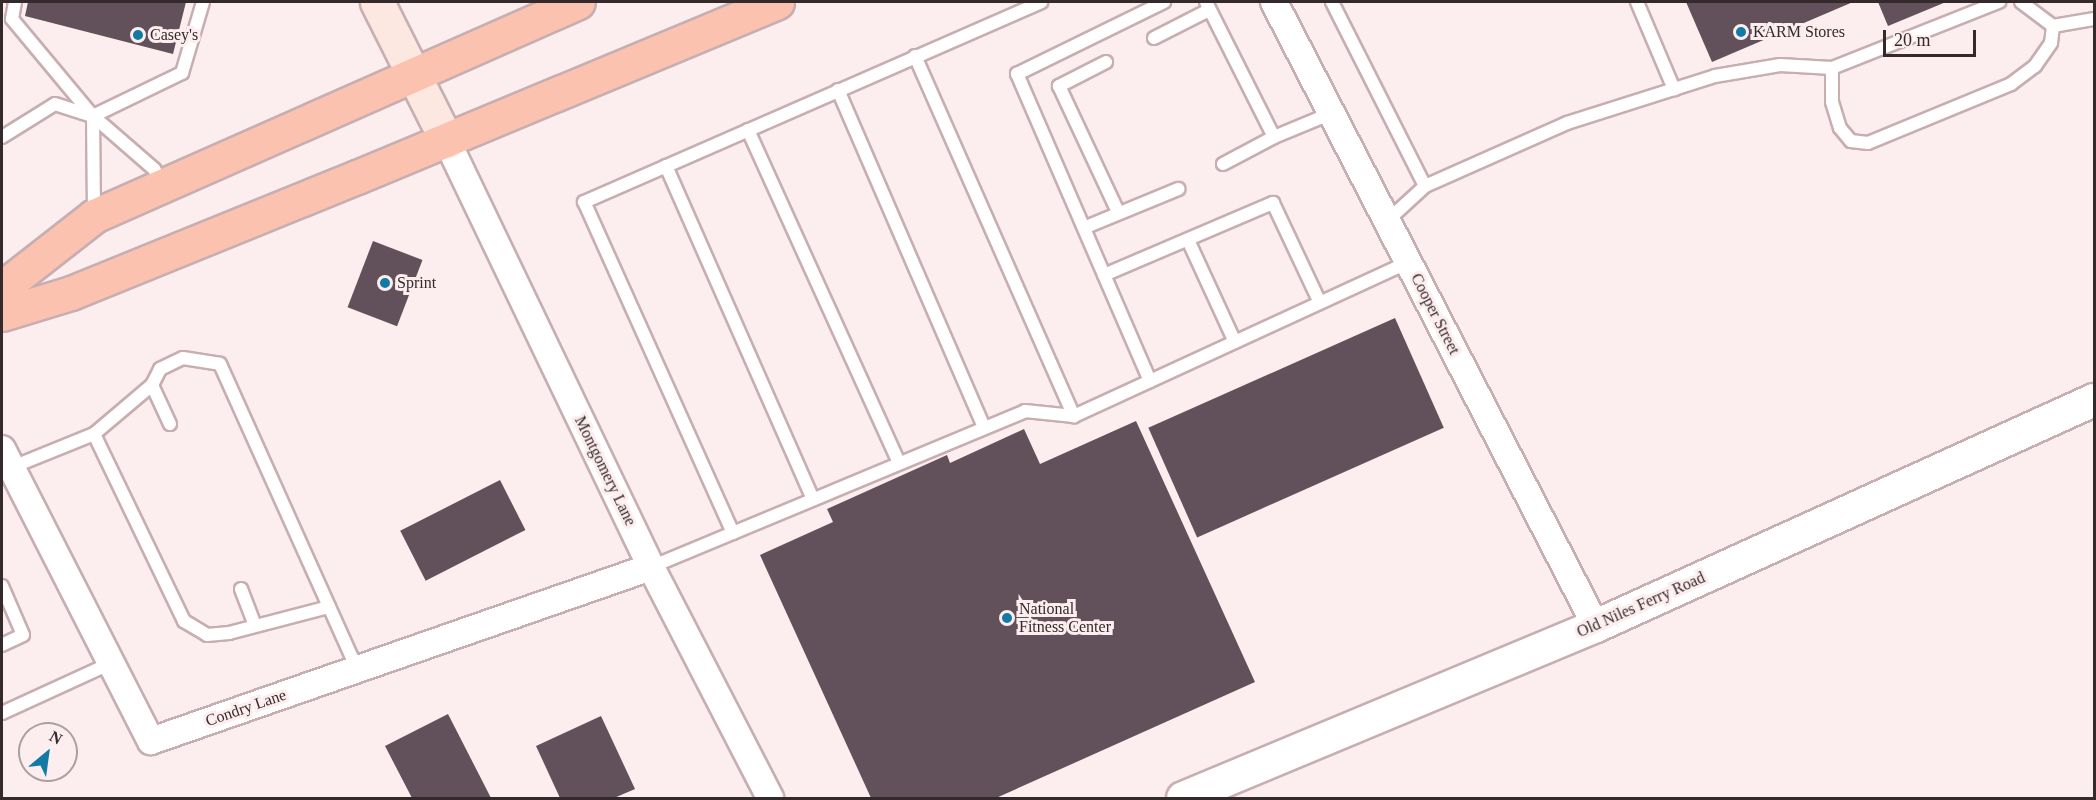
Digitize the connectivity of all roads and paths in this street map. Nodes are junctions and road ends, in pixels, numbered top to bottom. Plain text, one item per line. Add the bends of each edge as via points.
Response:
1 (15, 2) edge
2 (203, 2) edge
3 (377, 2) edge
4 (578, 2) edge
5 (777, 2) edge
6 (1041, 2) edge
7 (1164, 2) edge
8 (1274, 2) edge
9 (1332, 2) edge
10 (1637, 2) edge
11 (1999, 2) edge
12 (2021, 2) edge
13 (1208, 6) edge
14 (2094, 19) edge
15 (2053, 26) junction
16 (1154, 38) dead end
17 (915, 56) junction
18 (1106, 62) dead end
19 (1832, 68) junction
20 (417, 76) junction
21 (1674, 89) junction
22 (838, 90) junction
23 (1332, 113) junction
24 (93, 116) junction
25 (748, 130) junction
26 (3, 132) edge
27 (1274, 137) junction
28 (447, 141) junction
29 (1223, 164) dead end
30 (666, 166) junction
31 (165, 186) junction
32 (1425, 186) junction
33 (1178, 189) dead end
34 (1118, 212) junction
35 (93, 216) junction
36 (1387, 221) junction
37 (1086, 227) junction
38 (1188, 240) junction
39 (1408, 262) junction
40 (1104, 275) junction
41 (2, 288) edge
42 (1320, 303) junction
43 (2, 314) edge
44 (1235, 342) junction
45 (1150, 381) junction
46 (152, 385) junction
47 (2094, 400) edge
48 (1074, 416) junction
49 (170, 424) dead end
50 (984, 428) junction
51 (94, 434) junction
52 (5, 463) edge
53 (899, 463) junction
54 (813, 499) junction
55 (733, 533) junction
56 (651, 567) junction
57 (2, 585) edge
58 (241, 589) dead end
59 (329, 607) junction
60 (255, 625) junction
61 (1596, 626) junction
62 (2, 645) edge
63 (111, 663) junction
64 (357, 669) junction
65 (2, 713) edge
66 (770, 798) edge
67 (1183, 798) edge

1 - 24 lane via 12,19
2 - 24 lane via 182,73
3 - 20 main road
4 - 20 highway
5 - 28 highway
6 - 17 lane
7 - 37 lane via 1017,74
8 - 23 street, Cooper Street
9 - 32 lane
10 - 21 lane
11 - 19 lane
12 - 15 lane
13 - 16 lane
13 - 27 lane
14 - 15 lane
15 - 19 lane via 2051,43 2035,66 2011,84 1868,143 1851,141 1840,128 1832,102
17 - 22 lane
17 - 48 lane
18 - 34 lane via 1059,86
19 - 21 lane via 1780,65
20 - 28 main road
20 - 31 highway
21 - 32 lane via 1568,123
22 - 25 lane
22 - 50 lane
23 - 27 lane
23 - 36 street, Cooper Street
24 - 26 lane via 55,104
24 - 31 lane via 154,169
24 - 35 lane
25 - 30 lane
25 - 53 lane
27 - 29 lane
28 - 43 highway via 71,293
28 - 56 street, Montgomery Lane
30 - 54 lane
30 - 55 lane via 584,202
31 - 35 highway
32 - 36 lane
33 - 34 lane
34 - 37 lane
35 - 41 highway
36 - 39 street, Cooper Street
37 - 40 lane
38 - 40 lane
38 - 42 lane via 1273,203
38 - 44 lane
39 - 42 lane
39 - 61 street, Cooper Street
40 - 45 lane
42 - 44 lane
44 - 45 lane
45 - 48 lane
46 - 49 lane
46 - 51 lane
46 - 59 lane via 160,369 183,358 220,364
47 - 61 street, Old Niles Ferry Road
48 - 50 lane via 1025,411
50 - 53 lane
51 - 52 lane
51 - 60 lane via 184,621 207,635
52 - 63 street, Condry Lane
53 - 54 lane
54 - 55 lane
55 - 56 lane
56 - 64 street, Condry Lane
56 - 66 street, Montgomery Lane
57 - 62 lane via 23,635
58 - 60 lane
59 - 60 lane
59 - 64 lane
61 - 67 street, Old Niles Ferry Road
63 - 64 street, Condry Lane via 151,741
63 - 65 lane

